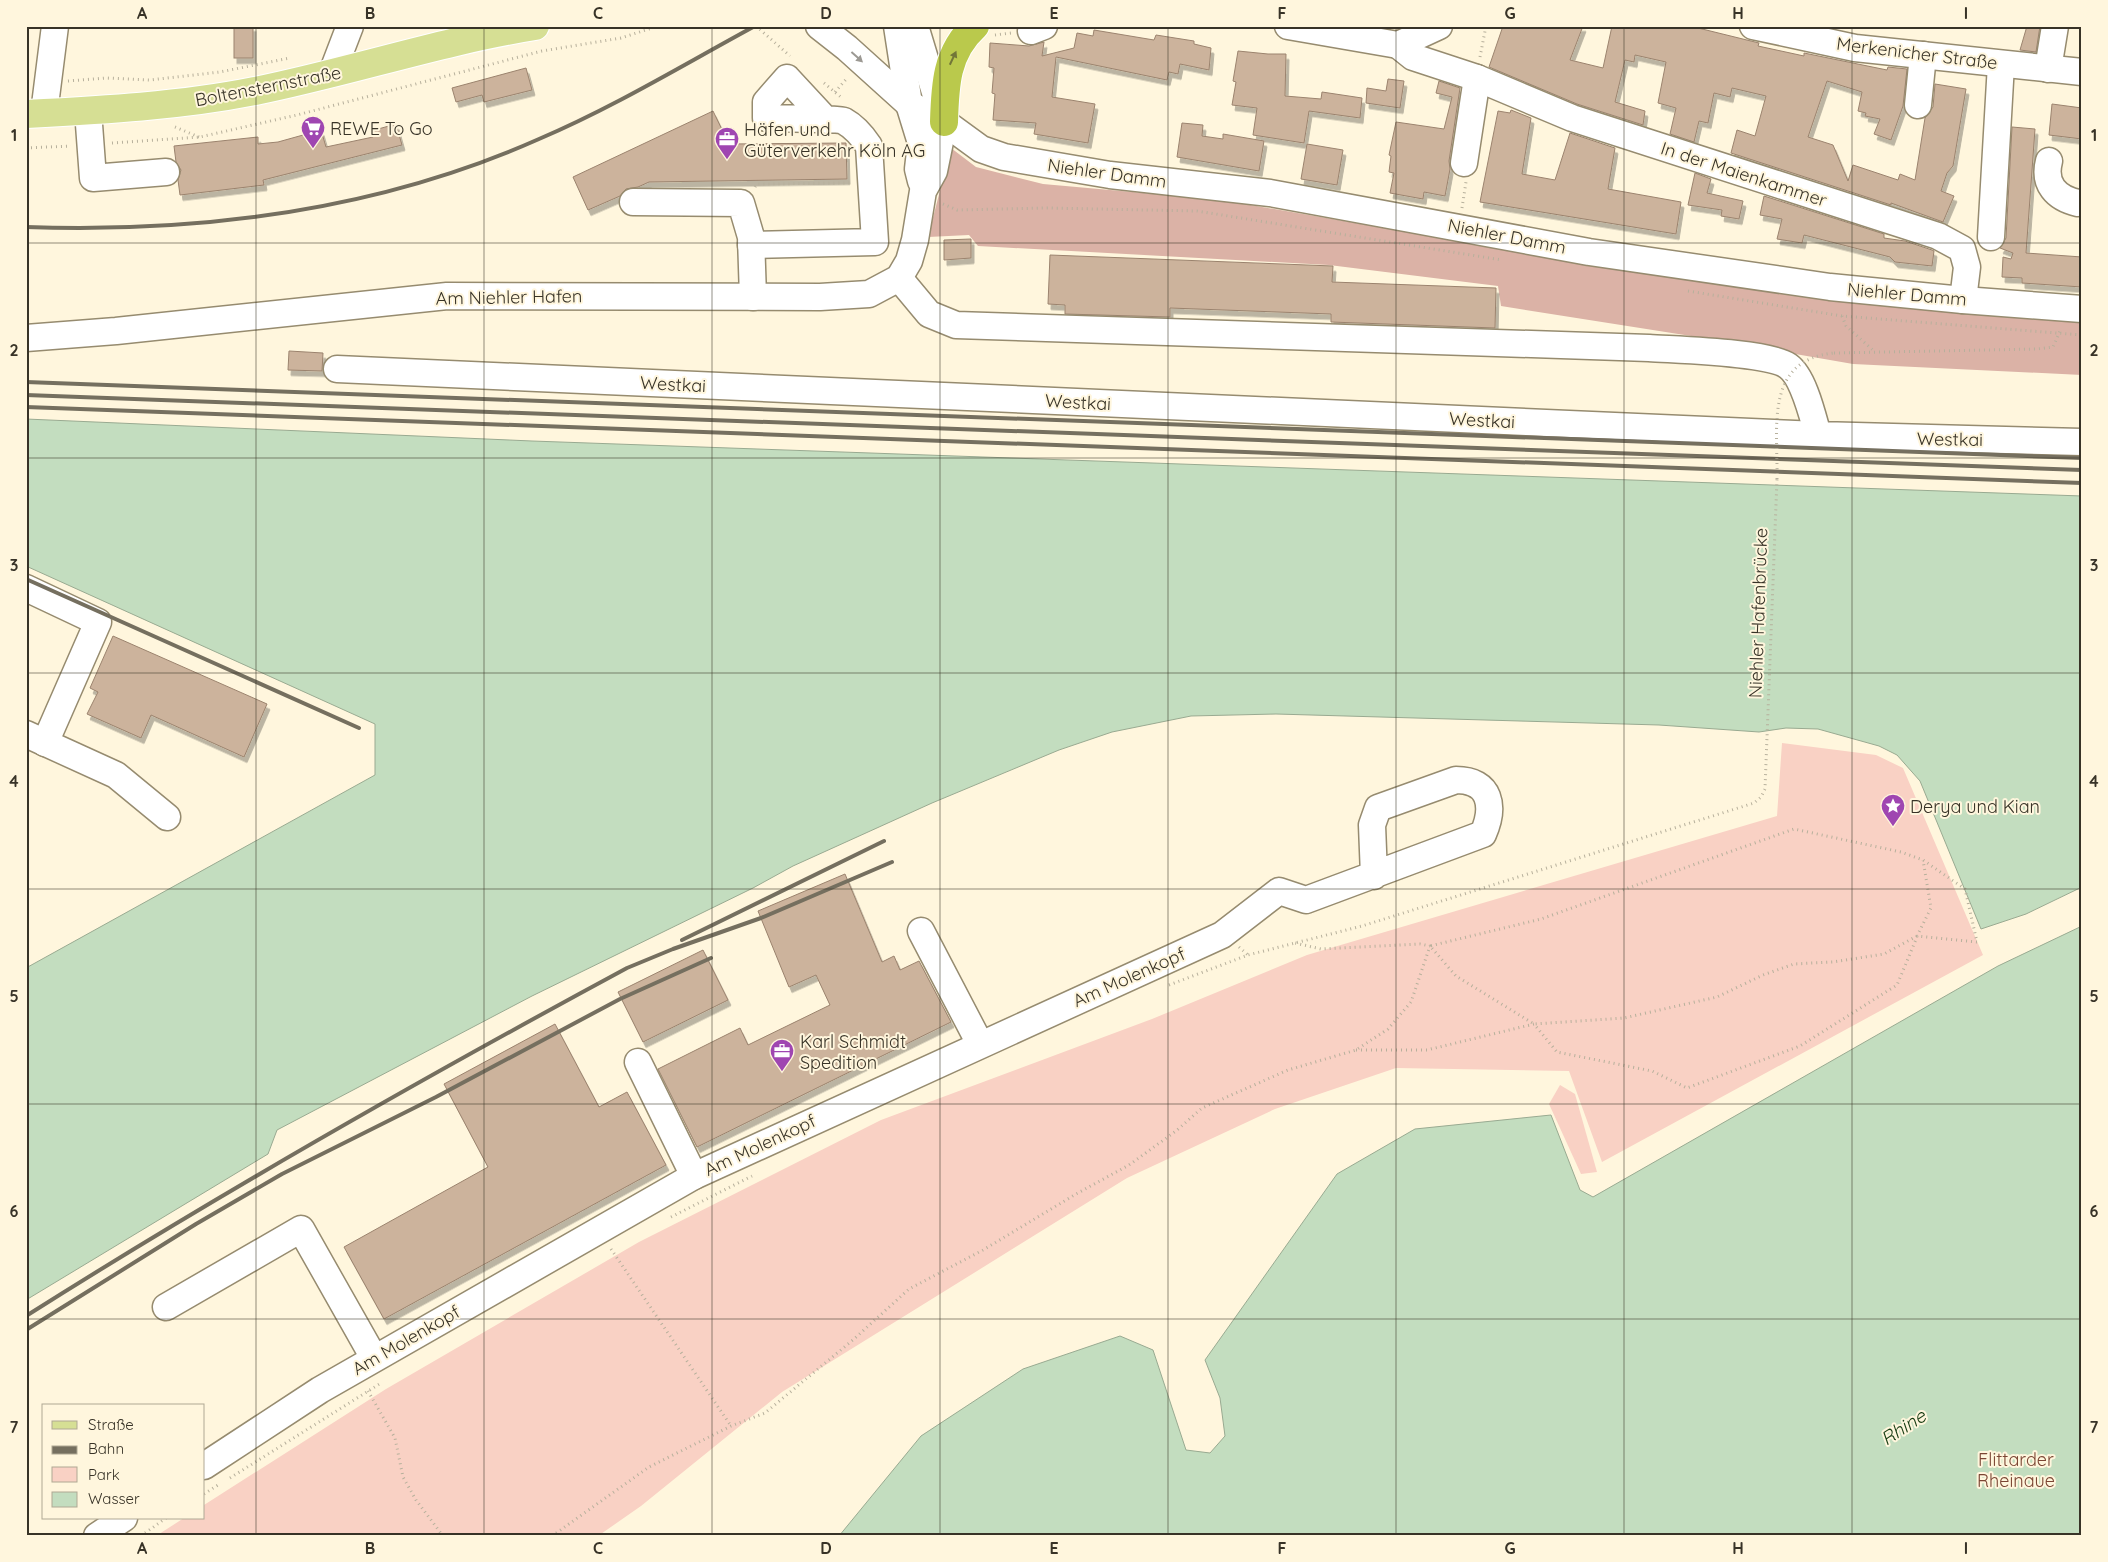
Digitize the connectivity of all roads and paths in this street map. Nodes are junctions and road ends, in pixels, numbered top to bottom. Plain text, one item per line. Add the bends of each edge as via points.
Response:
1 (55, 26) edge
2 (350, 26) edge
3 (535, 26) edge
4 (658, 26) edge
5 (756, 26) edge
6 (820, 26) edge
7 (897, 26) edge
8 (915, 26) edge
9 (1288, 26) edge
10 (1439, 26) edge
11 (1486, 26) edge
12 (1753, 26) edge
13 (2055, 26) edge
14 (1038, 28) edge
15 (501, 29) edge
16 (984, 31) edge
17 (1805, 31) edge
18 (1398, 45) junction
19 (1924, 55) junction
20 (294, 57) dead end
21 (797, 63) dead end
22 (2001, 64) junction
23 (2048, 69) junction
24 (2082, 72) edge
25 (332, 73) junction
26 (1477, 78) junction
27 (820, 80) dead end
28 (46, 82) junction
29 (843, 98) dead end
30 (909, 104) junction
31 (1918, 105) dead end
32 (88, 111) junction
33 (35, 114) edge
34 (826, 120) dead end
35 (944, 122) junction
36 (200, 137) dead end
37 (2049, 161) dead end
38 (1465, 171) joint
39 (166, 172) dead end
40 (871, 183) junction
41 (923, 191) junction
42 (633, 202) dead end
43 (741, 203) junction
44 (2078, 203) dead end
45 (1462, 206) dead end
46 (1047, 208) dead end
47 (1991, 237) dead end
48 (751, 245) junction
49 (898, 278) junction
50 (753, 297) junction
51 (1962, 300) junction
52 (2082, 308) edge
53 (1842, 316) dead end
54 (2082, 335) edge
55 (26, 338) edge
56 (1874, 351) junction
57 (337, 369) dead end
58 (1818, 435) junction
59 (2082, 442) edge
60 (26, 588) edge
61 (36, 738) edge
62 (167, 816) dead end
63 (1923, 860) junction
64 (1374, 876) junction
65 (921, 931) dead end
66 (1917, 936) junction
67 (1294, 943) junction
68 (1430, 946) junction
69 (1166, 987) dead end
70 (1534, 1024) junction
71 (980, 1044) junction
72 (1356, 1050) junction
73 (638, 1062) dead end
74 (759, 1172) dead end
75 (694, 1176) junction
76 (662, 1221) dead end
77 (619, 1244) dead end
78 (611, 1249) junction
79 (602, 1254) dead end
80 (166, 1307) dead end
81 (382, 1368) junction
82 (368, 1391) junction
83 (731, 1426) junction
84 (212, 1475) edge
85 (228, 1479) dead end
86 (205, 1492) edge
87 (121, 1520) edge
88 (163, 1520) edge
89 (97, 1536) edge
90 (141, 1536) edge
91 (442, 1536) edge
92 (552, 1536) edge

1 - 28 street
2 - 25 street
3 - 15 main road, Boltensternstraße
4 - 36 path via 621,38 542,50 297,115
5 - 21 path
6 -> 30 street, Niehler Damm
7 - 30 street
8 - 35 street
9 - 18 street
10 - 18 street
11 - 26 path
12 - 17 street, Merkenicher Straße
13 - 23 street
14 - 16 path
15 - 25 main road, Boltensternstraße
35 -> 16 highway via 948,68 959,46
17 - 19 street, Merkenicher Straße via 1856,48
18 - 26 street, In der Maienkammer via 1413,57
19 - 22 street, Merkenicher Straße
19 - 31 street
20 - 28 path via 220,72 150,80 106,78
22 - 23 street, Merkenicher Straße
22 - 47 street
23 - 24 street, Merkenicher Straße
25 - 32 main road, Boltensternstraße via 255,91 165,106
26 - 38 street
26 - 51 street, In der Maienkammer via 1572,118 1938,236 1962,249 1967,267
27 - 29 path
28 - 33 street
30 - 35 street, Niehler Damm
30 - 41 street via 921,143 918,169
32 - 33 main road, Boltensternstraße
32 - 39 street via 93,178
34 - 40 street via 843,120 861,134 869,146
35 - 41 street via 934,171
35 - 51 street, Niehler Damm via 980,149 1060,168 1270,192 1662,263 1830,287
37 - 44 street via 2046,174 2053,190
38 - 45 path
40 - 43 path via 757,184
40 - 48 street via 875,242
41 - 46 path via 957,210
41 - 49 street via 909,261
42 - 43 street
43 - 48 street
48 - 50 street
49 - 50 street, Am Niehler Hafen via 869,294
49 - 58 street via 929,314 956,325 1649,348 1758,357 1789,366 1804,389
50 - 55 street, Am Niehler Hafen via 446,296
51 - 52 street, Niehler Damm
53 - 56 path via 1846,326
54 - 56 path, Niehler Hafenbrücke via 2060,333 2053,347 2037,349
56 - 67 path, Niehler Hafenbrücke, bridge via 1817,355 1794,368 1783,383 1779,401 1765,789 1761,797 1754,803 1362,926
57 - 58 street, Westkai
58 - 59 street, Westkai
60 - 61 street via 98,622
61 - 62 street via 116,775
63 - 66 path via 1931,908
63 - 66 path via 1965,890 1977,942
63 - 68 path via 1901,852 1794,829 1541,918
64 - 64 street via 1483,834 1490,819 1489,800 1481,786 1469,780 1456,780 1378,808 1372,825
64 - 71 street, Am Molenkopf via 1306,900 1279,891 1222,935
65 - 71 street
66 - 70 path via 1884,954 1794,964 1717,997 1624,1018
66 - 70 path via 1897,986 1800,1046 1688,1088 1652,1071 1557,1052
67 - 68 path via 1321,949
67 - 69 path via 1248,955
68 - 70 path via 1456,976
68 - 72 path via 1411,1002 1388,1029
70 - 72 path via 1427,1050
71 - 75 street, Am Molenkopf
72 - 83 path via 1288,1070 1202,1108 1129,1165 909,1289 765,1414
73 - 75 street
74 - 76 path
75 - 81 street, Am Molenkopf
77 - 78 path
78 - 79 path
78 - 83 path
80 - 81 street via 301,1229
81 - 82 path
81 - 84 street, Am Molenkopf via 320,1390
82 - 85 path
82 - 91 path via 396,1438 404,1477
83 - 92 path via 649,1467
84 - 86 path
87 - 89 street
88 - 90 path

